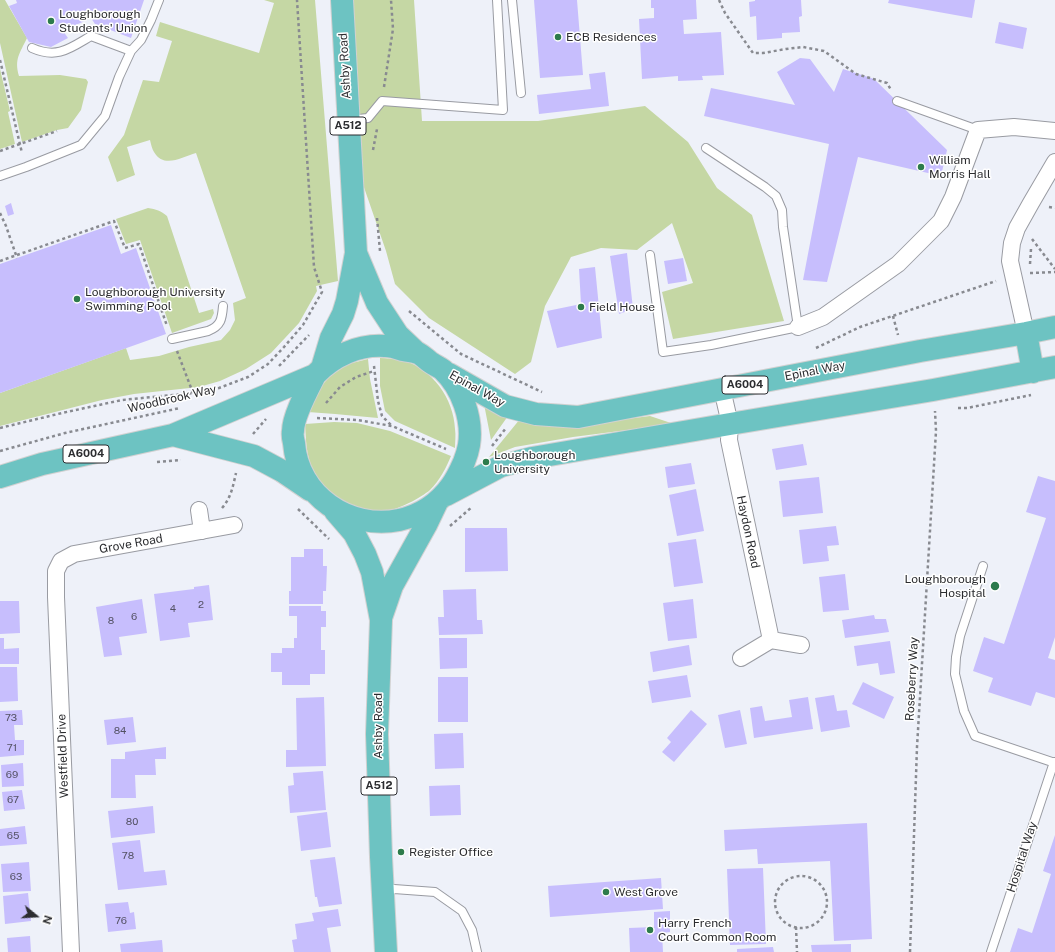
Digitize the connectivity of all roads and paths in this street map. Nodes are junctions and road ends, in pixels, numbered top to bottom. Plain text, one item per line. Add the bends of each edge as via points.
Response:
1 (159, 0) edge
2 (297, 0) edge
3 (342, 0) edge
4 (391, 0) edge
5 (497, 0) edge
6 (512, 0) edge
7 (719, 0) edge
8 (32, 48) dead end
9 (131, 51) junction
10 (0, 60) edge
11 (521, 93) dead end
12 (897, 101) joint
13 (382, 102) junction
14 (348, 120) junction
15 (978, 130) junction
16 (58, 131) dead end
17 (1055, 131) edge
18 (20, 144) junction
19 (706, 148) dead end
20 (0, 151) edge
21 (372, 153) dead end
22 (26, 167) junction
23 (1053, 170) edge
24 (0, 176) edge
25 (1048, 206) dead end
26 (0, 213) edge
27 (1045, 213) dead end
28 (377, 214) dead end
29 (380, 251) dead end
30 (356, 253) junction
31 (650, 256) dead end
32 (17, 257) junction
33 (0, 261) edge
34 (1030, 266) dead end
35 (1055, 271) edge
36 (1013, 277) junction
37 (222, 306) dead end
38 (408, 310) dead end
39 (798, 327) junction
40 (1055, 327) edge
41 (311, 333) dead end
42 (1026, 333) junction
43 (172, 339) junction
44 (812, 350) dead end
45 (417, 353) junction
46 (373, 364) dead end
47 (278, 367) dead end
48 (1055, 367) edge
49 (443, 370) junction
50 (319, 371) junction
51 (374, 371) junction
52 (1033, 372) junction
53 (722, 389) junction
54 (193, 392) junction
55 (545, 394) dead end
56 (261, 399) junction
57 (327, 402) dead end
58 (185, 406) dead end
59 (935, 408) dead end
60 (333, 419) dead end
61 (730, 424) junction
62 (392, 426) junction
63 (507, 427) dead end
64 (0, 428) edge
65 (173, 435) junction
66 (447, 449) dead end
67 (0, 451) edge
68 (487, 451) dead end
69 (243, 453) junction
70 (0, 477) edge
71 (440, 499) junction
72 (325, 501) junction
73 (295, 506) dead end
74 (472, 506) dead end
75 (199, 510) dead end
76 (234, 525) dead end
77 (449, 527) dead end
78 (317, 528) dead end
79 (202, 531) junction
80 (62, 561) joint
81 (983, 566) dead end
82 (380, 620) junction
83 (771, 640) junction
84 (801, 645) dead end
85 (741, 658) dead end
86 (1054, 763) edge
87 (382, 891) junction
88 (796, 927) junction
89 (71, 952) edge
90 (386, 952) edge
91 (477, 952) edge
92 (797, 952) edge
93 (910, 952) edge
94 (991, 952) edge

1 - 9 lane via 141,40
2 - 54 path via 314,267 322,292 303,325 268,364 248,377 219,388
3 - 14 main road, Ashby Road / A512
4 - 13 path via 393,29
5 - 13 lane via 503,110
6 - 11 lane
7 - 12 path via 753,53 803,47 824,51 856,74 887,83
8 - 9 lane via 42,53 55,54 91,36
9 - 22 lane via 105,116 81,145
10 - 18 path
12 - 15 lane
13 - 14 lane via 368,118
13 - 21 path
14 - 30 main road, Ashby Road / A512
15 - 17 street via 1014,127
15 - 39 street via 953,197 941,221 898,264 823,317
16 - 18 path
18 - 20 path
18 - 22 path
19 - 39 lane via 776,196 782,210 782,228
22 - 24 lane
23 - 36 street via 1036,193 1017,228 1010,261
25 - 27 path
26 - 32 path
28 - 29 path
30 - 45 main road, Ashby Road via 377,304 398,335
30 - 50 main road, Ashby Road via 345,308
31 - 39 lane via 663,352
32 - 33 path
32 - 43 path via 114,221 124,248 139,244
34 - 35 path via 1032,238
35 - 36 path
36 - 42 street
36 - 44 path via 860,326
37 - 43 lane via 220,321 214,328
38 - 55 path via 461,354
40 - 42 main road, Epinal Way / A6004
41 - 47 path
42 - 52 main road
42 - 53 main road, Epinal Way / A6004
43 - 54 path
45 - 49 main road, Epinal Way
45 - 50 main road via 386,346 360,348 340,355
46 - 51 path
48 - 52 main road
49 - 53 main road, Epinal Way / A6004 via 505,406 543,415 578,417
49 - 71 main road via 462,399 470,432 469,445 457,478
50 - 56 main road, A6004
50 - 72 main road, Ashby Road via 295,418 293,430 298,465 306,481
51 - 57 path via 356,377 340,387
51 - 62 path via 382,416
52 - 61 main road
53 - 61 street, Haydon Road
54 - 64 path via 122,400
56 - 65 main road, A6004
56 - 69 path via 271,414 248,440
58 - 67 path, Woodbrook Way via 65,433
59 - 93 path, Roseberry Way via 936,431 917,747
60 - 62 path
61 - 71 main road via 532,458 501,466
61 - 83 street, Haydon Road via 729,440
62 - 66 path
63 - 68 path
65 - 69 main road, A6004
65 - 70 main road, A6004 via 42,464
69 - 72 main road, A6004 via 254,456 282,472
69 - 79 path via 227,502
71 - 72 main road via 428,509 409,518 388,522 348,516
71 - 82 main road, Ashby Road / A512 via 392,586
72 - 82 main road, Ashby Road / A512 via 354,533 365,554 372,572
73 - 78 path
74 - 77 path
75 - 79 street
76 - 79 street, Grove Road
79 - 80 street, Grove Road via 74,554
80 - 89 street, Westfield Drive via 56,571 56,597
81 - 86 lane via 960,636 956,657 955,674 964,711 975,736
82 - 87 main road, Ashby Road / A512 via 377,734
83 - 84 street
83 - 85 street
86 - 94 lane, Hospital Way
87 - 90 main road, Ashby Road / A512
87 - 91 lane via 394,889 435,892 462,911 472,930
88 - 88 path via 809,927 817,923 827,908 824,890 811,878 797,877 789,880 777,893 777,912 782,920
88 - 92 path

